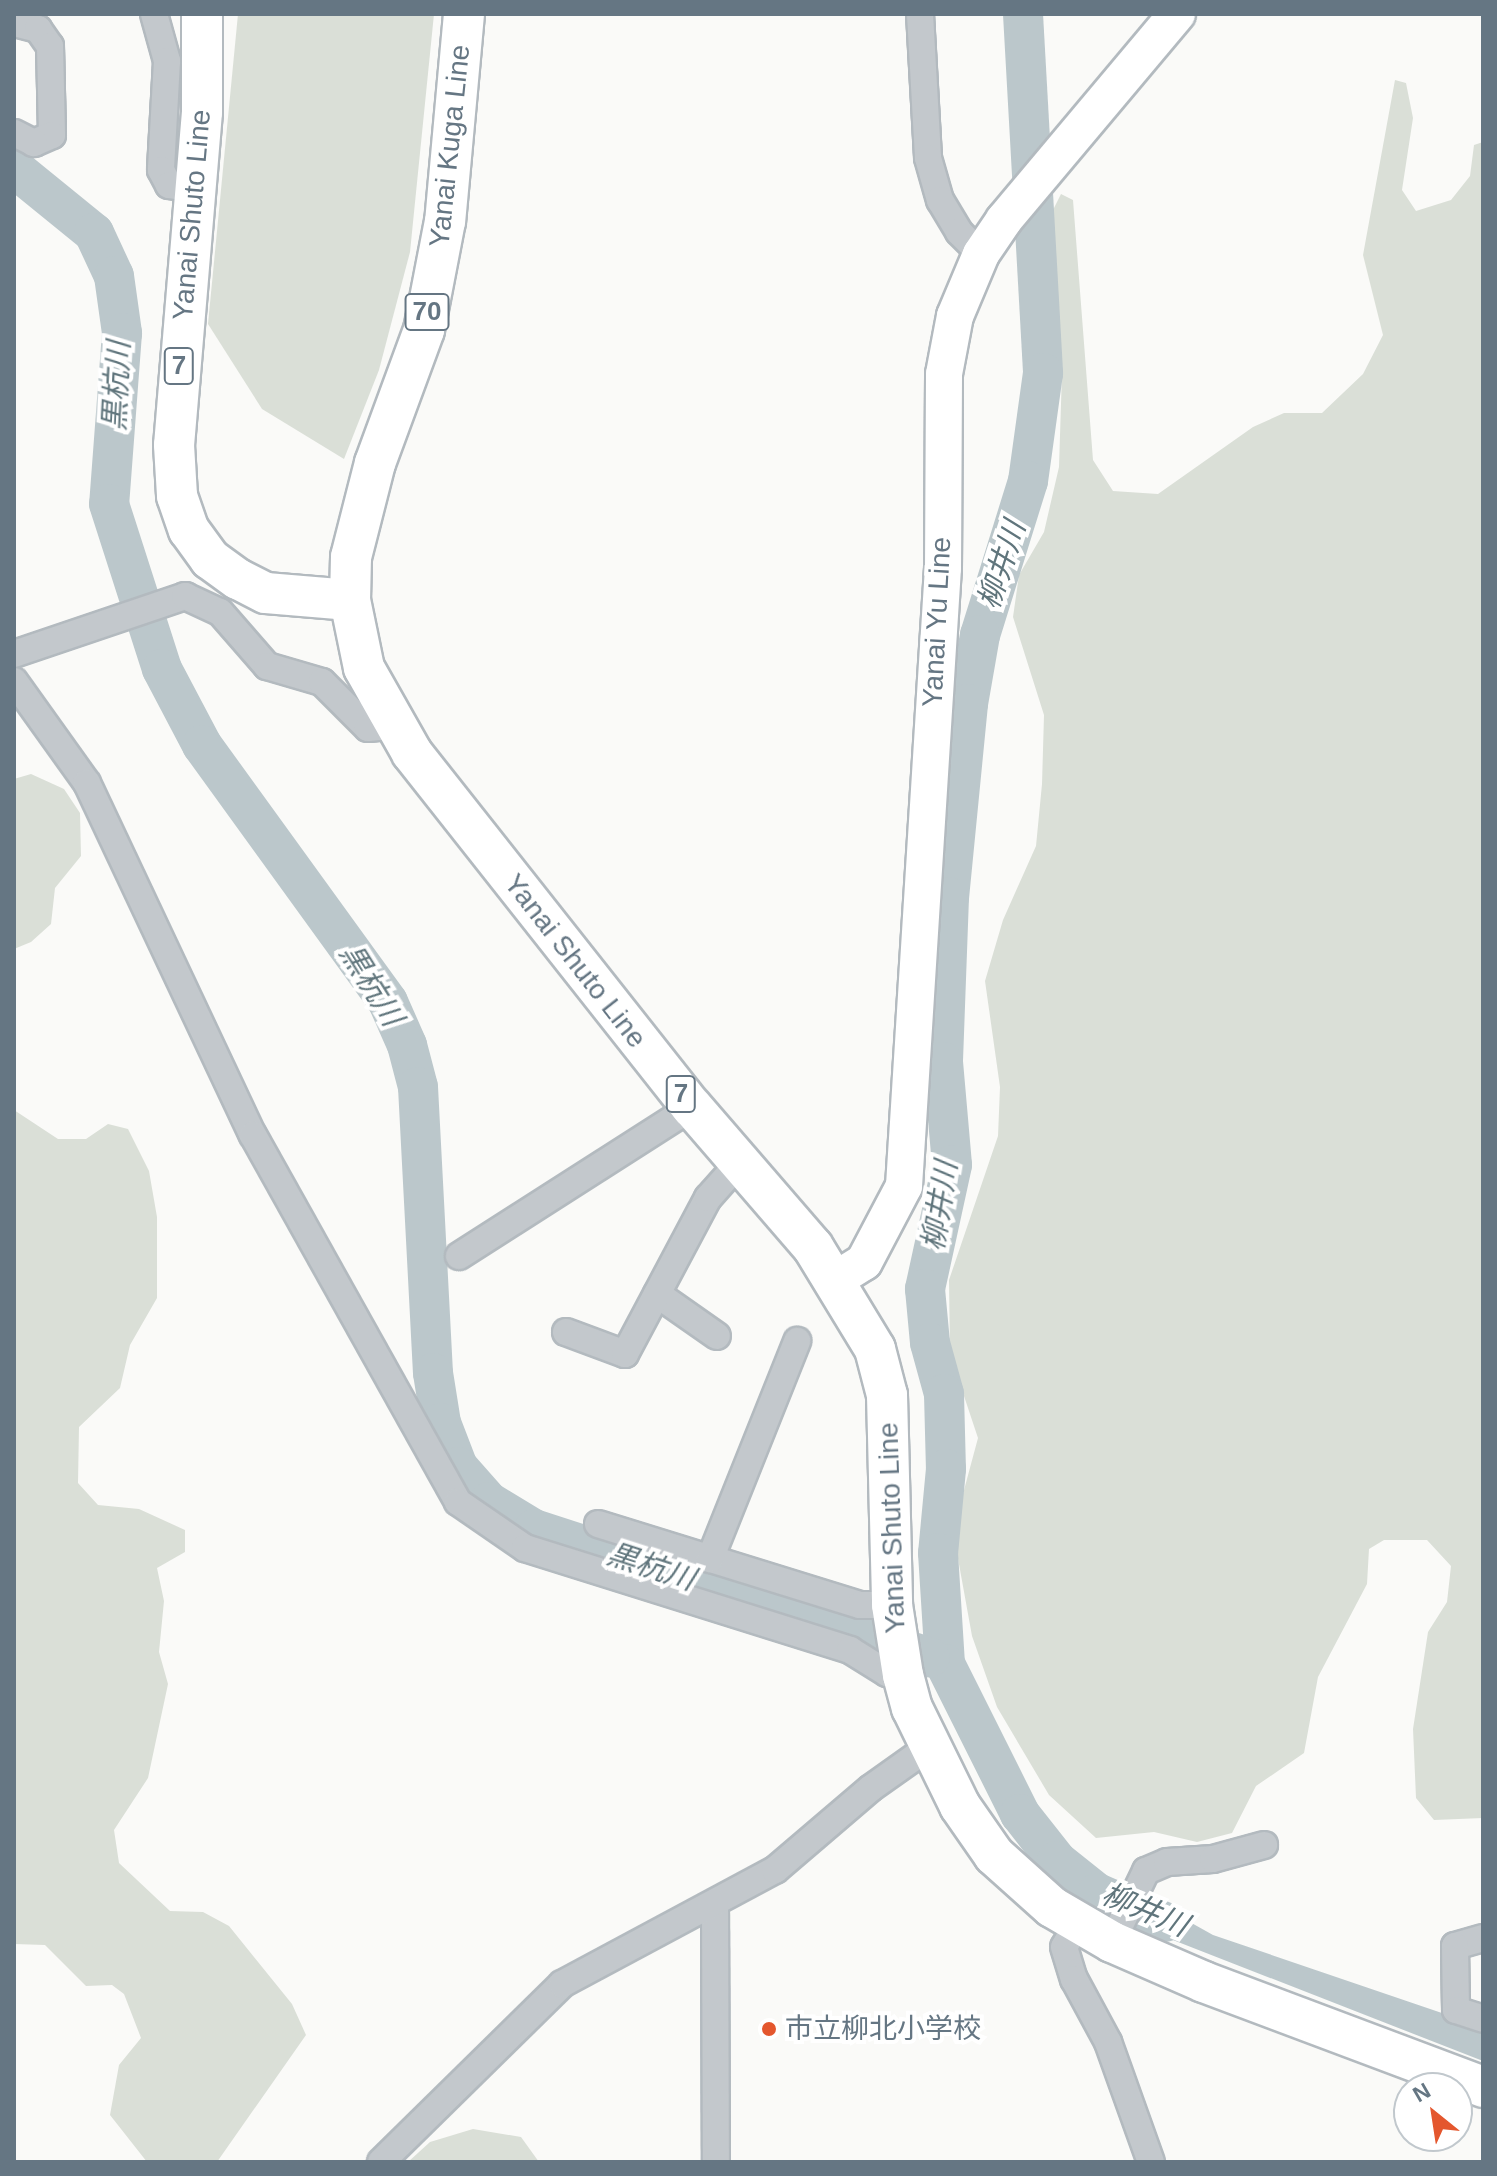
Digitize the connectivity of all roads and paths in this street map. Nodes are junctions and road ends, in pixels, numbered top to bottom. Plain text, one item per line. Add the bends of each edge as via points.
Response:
1 (154, 14) edge
2 (202, 14) edge
3 (464, 14) edge
4 (920, 14) edge
5 (1177, 14) edge
6 (14, 23) edge
7 (14, 133) edge
8 (194, 188) junction
9 (981, 254) junction
10 (350, 600) junction
11 (14, 654) edge
12 (14, 681) edge
13 (393, 726) junction
14 (692, 1107) junction
15 (740, 1162) junction
16 (459, 1256) dead end
17 (835, 1280) junction
18 (657, 1294) junction
19 (566, 1332) dead end
20 (717, 1336) dead end
21 (797, 1341) dead end
22 (598, 1524) dead end
23 (710, 1559) junction
24 (892, 1616) junction
25 (902, 1672) junction
26 (930, 1746) junction
27 (1264, 1845) dead end
28 (715, 1903) junction
29 (1077, 1924) junction
30 (1116, 1936) junction
31 (1483, 1938) edge
32 (1483, 2019) edge
33 (1483, 2087) edge
34 (381, 2162) edge
35 (716, 2162) edge
36 (1151, 2162) edge

1 - 8 street via 167,61 161,170 169,185
2 - 8 main road, Yanai Shuto Line / 7 via 204,70
3 - 10 main road, Yanai Kuga Line / 70 via 445,221 424,330 359,516
4 - 9 street via 928,158 940,200 959,232
5 - 9 main road, Yanai Yu Line
6 - 7 street via 38,29 50,46 52,135 34,143
8 - 10 main road, Yanai Shuto Line / 7 via 174,445 177,496 189,530 210,559 266,593
9 - 17 main road, Yanai Yu Line via 955,316 944,374 943,568 904,1186 872,1251
10 - 13 main road, Yanai Shuto Line / 7 via 364,668
11 - 13 street via 185,596 220,612 267,666 322,682 368,728
12 - 25 street via 87,783 208,1048 458,1502 525,1548 850,1650 887,1673
13 - 14 main road, Yanai Shuto Line / 7
14 - 15 main road, Yanai Shuto Line / 7
14 - 16 street
15 - 17 main road, Yanai Shuto Line / 7
15 - 18 street via 708,1198
17 - 24 main road, Yanai Shuto Line / 7 via 875,1349 887,1395
18 - 19 street via 625,1354
18 - 20 street
21 - 23 street
22 - 23 street
23 - 24 street
24 - 25 main road, Yanai Shuto Line / 7
25 - 26 main road, Yanai Shuto Line / 7
26 - 28 street via 871,1788 775,1870
26 - 29 main road, Yanai Shuto Line / 7 via 960,1806 994,1855
27 - 30 street via 1213,1859 1167,1862 1146,1871
28 - 34 street via 562,1984
28 - 35 street
29 - 30 main road, Yanai Shuto Line / 7
29 - 36 street via 1064,1947 1074,1979 1108,2042
30 - 33 main road, Yanai Shuto Line / 7 via 1204,1982
31 - 32 street via 1455,1946 1456,2010

